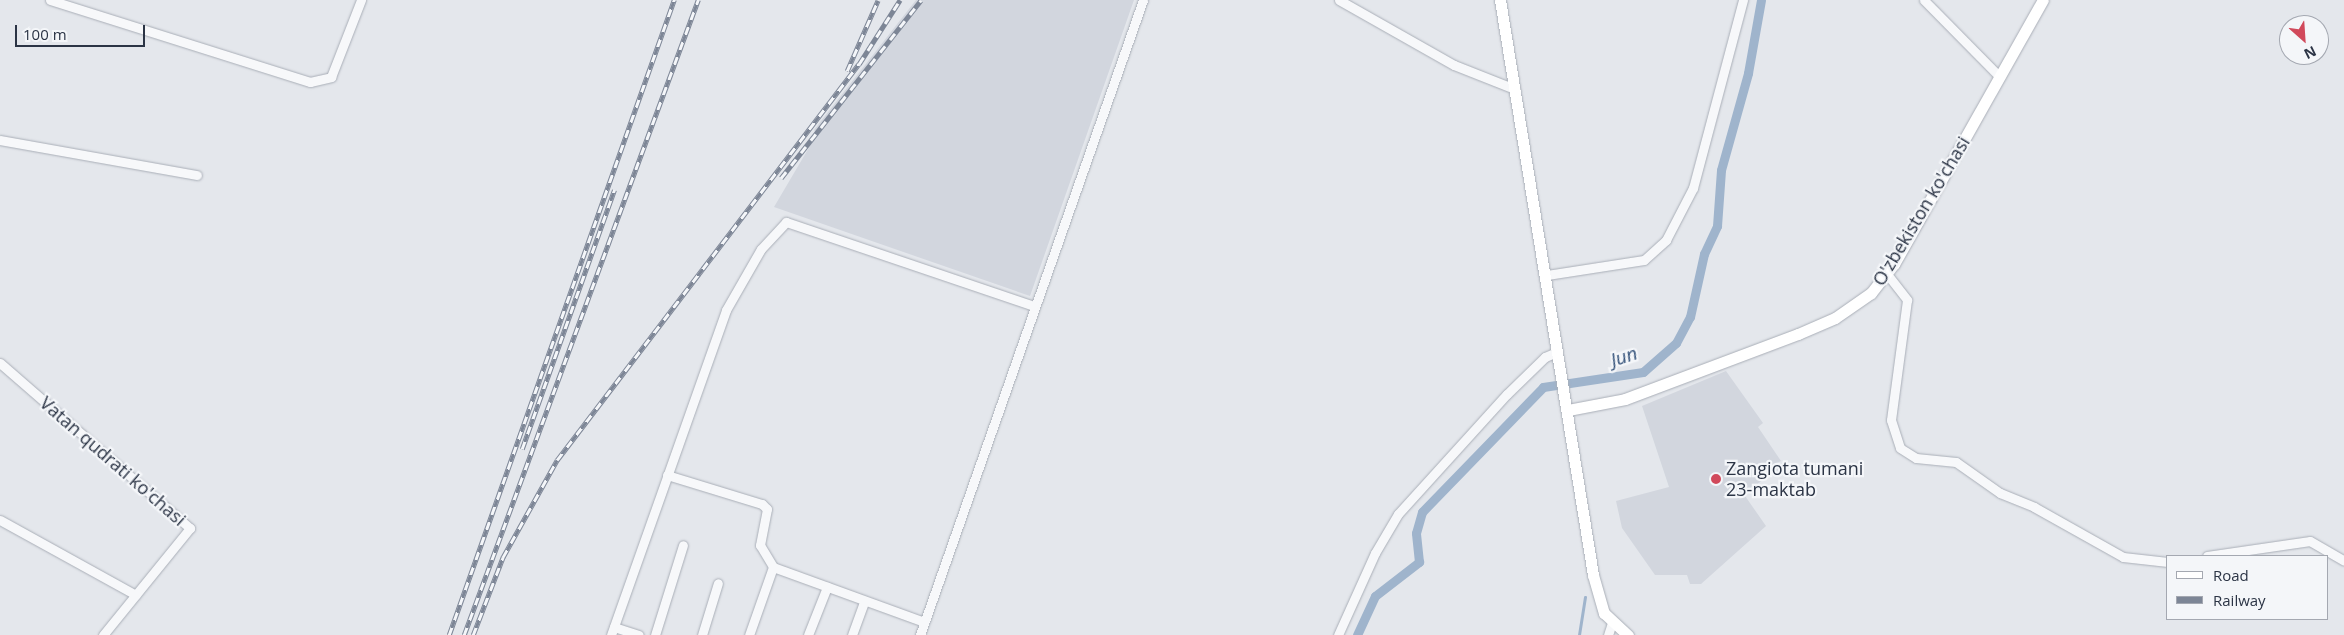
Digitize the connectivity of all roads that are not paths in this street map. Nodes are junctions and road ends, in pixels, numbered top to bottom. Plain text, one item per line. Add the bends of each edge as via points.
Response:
1 (50, 0) edge
2 (361, 0) edge
3 (1143, 0) edge
4 (1338, 0) edge
5 (1500, 0) edge
6 (1743, 0) edge
7 (1924, 0) edge
8 (2043, 0) edge
9 (2000, 77) junction
10 (1515, 90) junction
11 (0, 140) edge
12 (198, 175) dead end
13 (1886, 274) junction
14 (1547, 275) junction
15 (1034, 306) junction
16 (1557, 352) junction
17 (0, 363) edge
18 (1568, 410) junction
19 (667, 475) junction
20 (0, 520) edge
21 (683, 545) dead end
22 (2214, 555) edge
23 (2166, 562) edge
24 (2344, 562) edge
25 (774, 567) junction
26 (718, 583) dead end
27 (827, 587) junction
28 (136, 595) junction
29 (864, 602) junction
30 (924, 622) junction
31 (1612, 623) junction
32 (612, 631) edge
33 (103, 635) edge
34 (639, 635) edge
35 (655, 635) edge
36 (702, 635) edge
37 (749, 635) edge
38 (808, 635) edge
39 (852, 635) edge
40 (920, 635) edge
41 (1338, 635) edge
42 (1608, 635) edge
43 (1628, 635) edge

1 - 2 street via 310,82 331,77
3 - 15 street
4 - 10 street via 1454,65
5 - 10 main road
6 - 14 street via 1693,188 1666,240 1644,260
7 - 9 street
8 - 9 main road, O'zbekiston ko'chasi
9 - 13 main road, O'zbekiston ko'chasi
10 - 14 main road
11 - 12 street
13 - 18 main road, O'zbekiston ko'chasi via 1870,293 1835,318 1643,392
13 - 23 street via 1907,300 1890,420 1900,448 1916,458 1956,462 2000,493 2034,507 2124,557
14 - 16 main road
15 - 19 street via 786,222 761,249 726,310
15 - 30 street
16 - 18 main road
16 - 41 street via 1545,357 1506,394 1398,514 1375,552
17 - 28 street, Vatan qudrati ko'chasi via 190,528
18 - 31 main road via 1593,576 1604,613
19 - 25 street via 762,504 766,509 760,546
19 - 32 street
20 - 28 street
21 - 35 street
22 - 24 street via 2310,541
25 - 27 street
25 - 37 street
26 - 36 street
27 - 29 street
27 - 38 street
28 - 33 street, Vatan qudrati ko'chasi
29 - 30 street
29 - 39 street
30 - 40 street
31 - 42 street
31 - 43 main road
32 - 34 street

